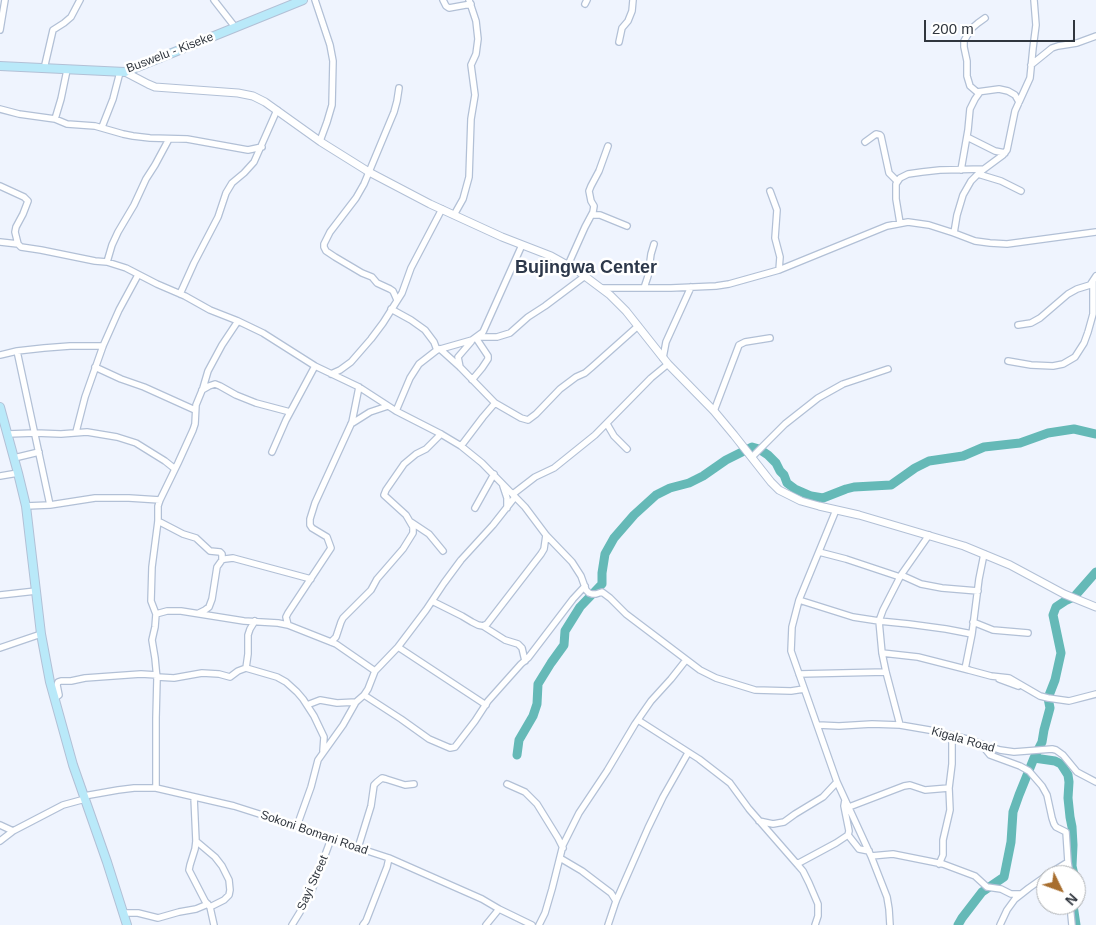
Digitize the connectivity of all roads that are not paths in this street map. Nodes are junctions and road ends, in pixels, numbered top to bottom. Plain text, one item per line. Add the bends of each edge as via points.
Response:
1 (5, 0) edge
2 (80, 0) edge
3 (214, 0) edge
4 (303, 0) edge
5 (315, 0) edge
6 (443, 0) edge
7 (633, 0) edge
8 (1034, 0) edge
9 (470, 2) edge
10 (985, 18) dead end
11 (235, 27) junction
12 (0, 30) edge
13 (1096, 36) edge
14 (619, 42) dead end
15 (1031, 65) junction
16 (0, 66) edge
17 (44, 69) junction
18 (67, 70) junction
19 (123, 72) junction
20 (399, 88) dead end
21 (980, 92) junction
22 (1019, 102) junction
23 (0, 109) edge
24 (278, 110) junction
25 (55, 119) junction
26 (102, 127) junction
27 (967, 137) junction
28 (169, 139) junction
29 (320, 141) junction
30 (865, 142) dead end
31 (262, 146) junction
32 (608, 146) dead end
33 (248, 150) junction
34 (1005, 153) junction
35 (254, 162) junction
36 (984, 169) junction
37 (961, 170) junction
38 (368, 172) junction
39 (978, 174) junction
40 (897, 180) junction
41 (0, 186) edge
42 (770, 191) dead end
43 (1021, 191) dead end
44 (442, 209) junction
45 (454, 215) junction
46 (592, 215) junction
47 (900, 223) junction
48 (628, 226) dead end
49 (1096, 232) edge
50 (954, 233) junction
51 (0, 242) edge
52 (18, 244) junction
53 (654, 244) dead end
54 (522, 245) junction
55 (107, 262) junction
56 (568, 265) junction
57 (779, 270) junction
58 (138, 275) junction
59 (585, 276) junction
60 (1095, 279) edge
61 (691, 287) junction
62 (601, 288) junction
63 (644, 288) junction
64 (180, 294) junction
65 (397, 300) junction
66 (391, 309) junction
67 (238, 321) junction
68 (1018, 324) dead end
69 (638, 326) junction
70 (770, 338) dead end
71 (475, 339) junction
72 (103, 346) junction
73 (438, 349) junction
74 (17, 351) junction
75 (0, 355) edge
76 (663, 358) junction
77 (1008, 361) dead end
78 (668, 364) junction
79 (315, 366) junction
80 (95, 367) junction
81 (460, 367) junction
82 (888, 369) dead end
83 (331, 374) junction
84 (472, 380) junction
85 (359, 388) junction
86 (202, 390) junction
87 (495, 403) junction
88 (388, 406) junction
89 (0, 407) edge
90 (195, 410) junction
91 (396, 411) junction
92 (714, 411) junction
93 (290, 412) junction
94 (351, 424) junction
95 (607, 424) junction
96 (76, 432) junction
97 (35, 433) junction
98 (8, 434) junction
99 (440, 434) junction
100 (461, 446) junction
101 (627, 449) dead end
102 (38, 452) junction
103 (272, 452) dead end
104 (752, 456) junction
105 (14, 458) junction
106 (174, 469) junction
107 (18, 473) junction
108 (494, 474) junction
109 (0, 476) edge
110 (502, 483) junction
111 (514, 496) junction
112 (160, 500) junction
113 (50, 504) junction
114 (26, 506) junction
115 (475, 508) dead end
116 (507, 508) junction
117 (836, 510) junction
118 (158, 521) junction
119 (411, 522) junction
120 (546, 535) junction
121 (929, 535) junction
122 (443, 550) dead end
123 (819, 552) junction
124 (984, 554) junction
125 (222, 560) junction
126 (901, 576) junction
127 (310, 579) junction
128 (584, 586) junction
129 (36, 591) junction
130 (978, 591) junction
131 (0, 595) edge
132 (432, 600) junction
133 (799, 600) junction
134 (1096, 607) edge
135 (200, 613) junction
136 (288, 613) junction
137 (156, 614) junction
138 (255, 621) junction
139 (879, 621) junction
140 (973, 622) junction
141 (278, 623) junction
142 (288, 626) junction
143 (483, 626) junction
144 (1028, 633) dead end
145 (41, 634) junction
146 (972, 634) junction
147 (331, 642) junction
148 (398, 647) junction
149 (0, 648) edge
150 (882, 654) junction
151 (686, 660) junction
152 (525, 661) junction
153 (246, 668) junction
154 (965, 669) junction
155 (375, 671) junction
156 (886, 672) junction
157 (799, 674) junction
158 (157, 676) junction
159 (804, 690) junction
160 (1096, 694) edge
161 (364, 695) junction
162 (55, 698) junction
163 (356, 702) junction
164 (307, 705) junction
165 (486, 705) junction
166 (638, 720) junction
167 (818, 725) junction
168 (900, 725) junction
169 (952, 735) junction
170 (981, 744) junction
171 (322, 753) junction
172 (688, 753) junction
173 (837, 782) junction
174 (1096, 782) edge
175 (414, 784) dead end
176 (507, 784) dead end
177 (156, 788) junction
178 (949, 788) junction
179 (85, 797) junction
180 (194, 797) junction
181 (845, 798) junction
182 (849, 807) junction
183 (759, 821) junction
184 (0, 825) edge
185 (297, 826) junction
186 (13, 831) junction
187 (848, 835) junction
188 (331, 839) junction
189 (0, 841) edge
190 (196, 841) junction
191 (358, 848) junction
192 (562, 848) junction
193 (870, 854) junction
194 (388, 858) junction
195 (560, 858) junction
196 (1068, 862) junction
197 (797, 864) junction
198 (939, 864) junction
199 (1063, 865) edge
200 (1068, 865) edge
201 (1036, 883) edge
202 (620, 892) junction
203 (611, 893) junction
204 (1021, 894) junction
205 (616, 901) junction
206 (209, 905) junction
207 (499, 909) junction
208 (123, 913) junction
209 (126, 925) edge
210 (214, 925) edge
211 (292, 925) edge
212 (363, 925) edge
213 (486, 925) edge
214 (532, 925) edge
215 (539, 925) edge
216 (608, 925) edge
217 (816, 925) edge
218 (890, 925) edge
219 (1000, 925) edge

1 - 12 street
2 - 17 street via 71,18 53,30
3 - 11 street
4 - 11 main road, Buswelu - Kiseke
5 - 29 street via 334,60 332,106
6 - 9 street via 448,8
7 - 14 street via 632,11 622,28
8 - 15 street via 1036,25
9 - 45 street via 478,39 471,65 475,95 469,177
10 - 21 street via 971,29 964,41 968,81 974,90
11 - 19 main road, Buswelu - Kiseke
13 - 15 street via 1052,48
15 - 22 street via 1030,78
16 - 17 main road, Buswelu - Kiseke
17 - 18 main road, Buswelu - Kiseke
18 - 19 main road, Buswelu - Kiseke
18 - 25 street
19 - 24 street via 155,86 253,96
19 - 26 street
20 - 38 street via 394,112
21 - 22 street via 1008,91
21 - 27 street via 970,109
22 - 34 street
23 - 25 street
24 - 29 street
24 - 31 street
25 - 26 street via 67,124
26 - 28 street via 126,135
27 - 34 street
27 - 37 street
28 - 33 street via 187,138
28 - 55 street via 118,232
29 - 38 street
30 - 40 street via 876,134 881,136 890,173
31 - 33 street
31 - 35 street
32 - 46 street via 589,191 594,206
33 - 35 street
34 - 36 street
35 - 64 street via 226,193 218,217
36 - 37 street
36 - 39 street
37 - 40 street via 908,174
38 - 44 street
38 - 65 street via 356,198 330,232 324,247 350,267 390,289
39 - 43 street
39 - 50 street via 963,196
40 - 47 street
41 - 52 street via 28,201 16,227
42 - 57 street via 778,210 774,238 780,257
44 - 45 street
44 - 65 street
45 - 54 street
46 - 48 street
46 - 56 street
47 - 50 street via 917,223
47 - 57 street
49 - 50 street via 1007,244 975,241
51 - 52 street
52 - 55 street via 20,247
53 - 63 street
54 - 56 street
54 - 71 street via 483,332
55 - 58 street
56 - 59 street
57 - 61 street via 729,284
58 - 64 street
58 - 72 street
59 - 62 street
59 - 71 street via 510,333
60 - 68 street via 1090,285 1068,294 1036,321
60 - 77 street via 1093,314 1084,342 1074,357 1053,366
61 - 63 street
61 - 76 street via 666,342
62 - 63 street
62 - 69 street
64 - 67 street
65 - 66 street
66 - 73 street via 424,330
66 - 83 street via 351,362
67 - 79 street
67 - 86 street via 214,359
69 - 76 street
69 - 87 street via 592,367 560,389 528,420
70 - 92 street via 739,345
71 - 73 street
71 - 81 street via 458,357
71 - 84 street via 488,359
72 - 74 street
72 - 80 street
73 - 81 street
73 - 91 street via 414,370
74 - 75 street
74 - 97 street
76 - 78 street
78 - 92 street
78 - 95 street
79 - 83 street
79 - 93 street
80 - 90 street
80 - 96 street
81 - 84 street
82 - 104 street via 843,384 818,398
83 - 85 street
84 - 87 street
85 - 88 street
85 - 94 street
86 - 90 street
86 - 93 street via 215,384 249,401
87 - 100 street
88 - 91 street
88 - 94 street
89 - 98 main road
90 - 106 street via 193,430
91 - 99 street
92 - 104 street
93 - 103 street
94 - 127 street via 310,519 312,528 328,537 331,548
95 - 101 street
95 - 111 street
96 - 97 street
96 - 106 street via 128,440
97 - 98 street
97 - 102 street
98 - 105 main road
99 - 100 street
99 - 119 street via 426,449 404,464 384,493
100 - 108 street
102 - 105 street
102 - 113 street
104 - 117 street via 780,490 801,501
105 - 107 main road
106 - 112 street
107 - 109 street
107 - 114 main road
108 - 110 street
108 - 115 street
110 - 111 street
110 - 116 street
111 - 116 street
111 - 120 street
112 - 113 street via 95,498
112 - 118 street
113 - 114 street
114 - 129 main road
116 - 132 street via 461,560
117 - 121 street
117 - 123 street
118 - 125 street via 196,538 210,551 220,552
118 - 137 street via 151,601
119 - 122 street via 429,534
119 - 147 street via 414,527 409,541 371,590 344,618
120 - 128 street via 572,562
120 - 143 street via 541,554
121 - 124 street
121 - 126 street
123 - 126 street
123 - 133 street
124 - 130 street
124 - 134 street
125 - 127 street via 233,558
125 - 135 street via 217,567 212,599
126 - 130 street via 921,584
126 - 139 street
127 - 136 street
128 - 151 street via 592,594 602,592
128 - 152 street
129 - 131 street
129 - 145 main road
130 - 140 street
132 - 143 street
132 - 148 street
133 - 139 street
133 - 157 street via 792,627 791,651
135 - 137 street via 166,611
135 - 138 street
136 - 141 street
136 - 142 street
137 - 158 street via 152,640
138 - 141 street
138 - 153 street via 248,635
139 - 146 street
139 - 150 street
140 - 144 street via 993,630
140 - 146 street
141 - 142 street
142 - 147 street
143 - 152 street via 518,644
145 - 149 street
145 - 162 main road
146 - 154 street
147 - 155 street
148 - 155 street
148 - 165 street
150 - 154 street via 918,657
150 - 156 street
151 - 159 street via 716,678 755,690
151 - 166 street
152 - 165 street
153 - 158 street via 230,677 202,673 174,678
153 - 164 street via 286,682
154 - 160 street via 1048,698 1069,701
155 - 161 street
156 - 157 street
156 - 168 street
157 - 159 street
158 - 162 street via 142,674 60,681 57,685 60,695
158 - 177 street
159 - 167 street
161 - 163 street
161 - 165 street via 429,738 450,748 455,747
162 - 179 main road
163 - 164 street via 320,700
163 - 171 street
164 - 171 street via 324,737
166 - 172 street
166 - 192 street via 579,813
167 - 168 street, Kigala Road
167 - 173 street
168 - 169 street, Kigala Road
169 - 170 street, Kigala Road
169 - 178 street
170 - 174 street, Kigala Road via 1014,752 1056,750 1076,772
170 - 196 street via 990,755 1029,771 1042,786 1054,824 1066,832
171 - 185 street
172 - 183 street via 730,783
172 - 202 street via 657,808
173 - 181 street
173 - 183 street via 823,796 784,822
175 - 191 street via 405,785 382,778 374,785
176 - 192 street via 525,792 537,804
177 - 179 street, Sokoni Bomani Road via 118,790
177 - 180 street, Sokoni Bomani Road
178 - 182 street via 925,790 904,786
178 - 198 street via 949,816
179 - 186 street, Sokoni Bomani Road
179 - 208 main road
180 - 185 street, Sokoni Bomani Road
180 - 190 street
181 - 182 street
181 - 187 street
182 - 193 street
183 - 197 street
184 - 186 street
185 - 188 street, Sokoni Bomani Road
186 - 189 street, Sokoni Bomani Road
187 - 193 street via 859,849
187 - 197 street
188 - 191 street, Sokoni Bomani Road
188 - 211 street, Sayi Street via 312,890
190 - 206 street via 190,870
190 - 206 street via 215,856 229,880 229,895
191 - 194 street, Sokoni Bomani Road
192 - 195 street
193 - 198 street via 893,854
193 - 218 street via 887,897
194 - 207 street, Sokoni Bomani Road
194 - 212 street
195 - 203 street
195 - 215 street
196 - 199 street
196 - 200 street
197 - 217 street via 818,904
198 - 204 street via 972,875 988,887
201 - 204 street
202 - 203 street
202 - 205 street
203 - 205 street
204 - 219 street via 1007,910
205 - 216 street
206 - 208 street via 158,918
206 - 210 street
207 - 213 street
207 - 214 street, Sokoni Bomani Road
208 - 209 main road

